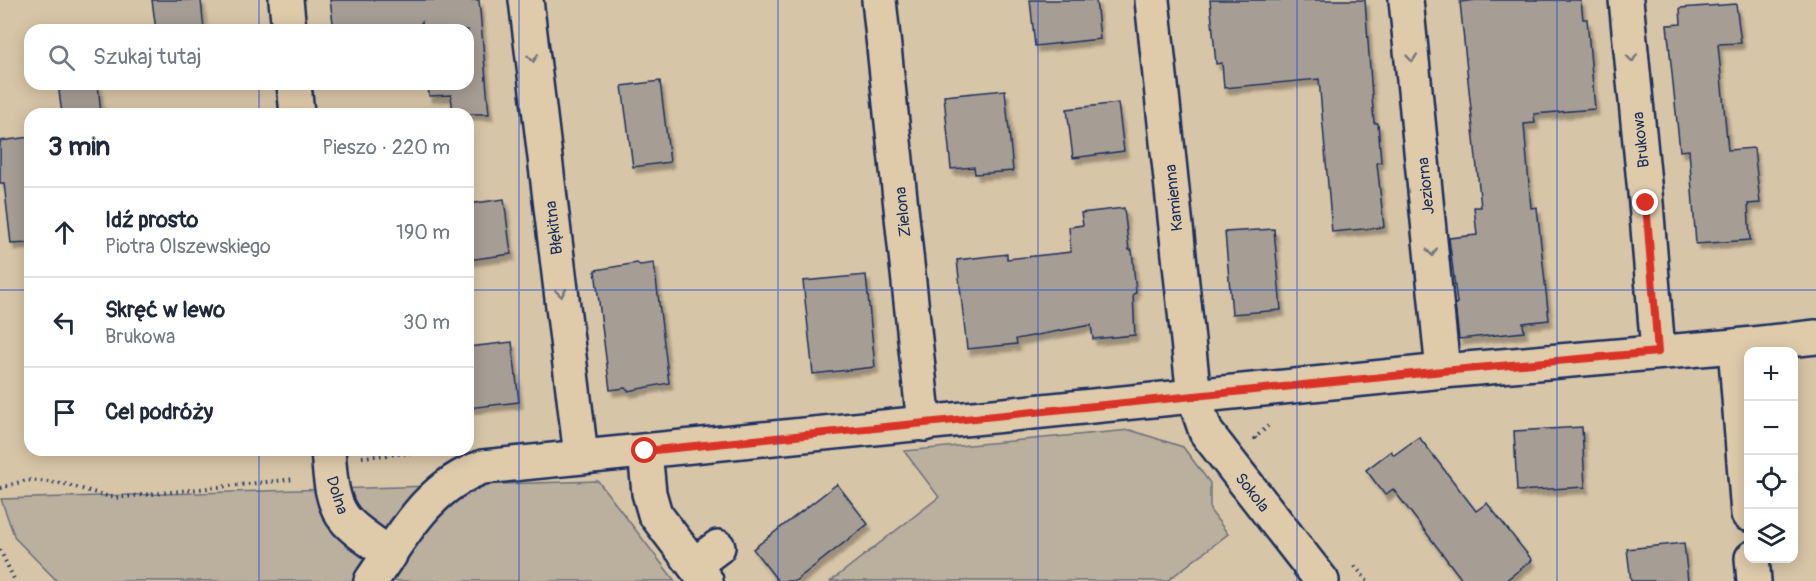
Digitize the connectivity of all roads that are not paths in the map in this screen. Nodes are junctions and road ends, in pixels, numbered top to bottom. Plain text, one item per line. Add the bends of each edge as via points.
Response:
1 (286, 0) edge
2 (526, 0) edge
3 (879, 0) edge
4 (1152, 0) edge
5 (1406, 0) edge
6 (1626, 0) edge
7 (288, 24) edge
8 (295, 90) edge
9 (296, 108) edge
10 (1816, 337) edge
11 (1735, 346) junction
12 (1658, 352) junction
13 (1443, 371) junction
14 (1194, 397) junction
15 (924, 424) junction
16 (645, 451) junction
17 (581, 456) junction
18 (329, 463) edge
19 (1749, 509) edge
20 (390, 555) junction
21 (1752, 563) edge
22 (706, 564) edge
23 (371, 581) edge
24 (1322, 581) edge
25 (1754, 581) edge

1 - 7 street
2 -> 17 street, Błękitna
3 - 15 street, Zielona
4 - 14 street, Kamienna
5 -> 13 street, Jeziorna
6 -> 12 street, Brukowa
8 - 9 street
10 - 11 street
11 - 12 street
11 - 19 street
12 - 13 street
13 - 14 street
14 - 15 street
14 - 24 street, Sokola via 1206,432
15 - 16 street
16 - 17 street
16 - 22 street via 655,514
17 - 20 street via 483,467 464,474 425,504
18 - 20 street, Dolna via 340,511
20 - 23 street
21 - 25 street

